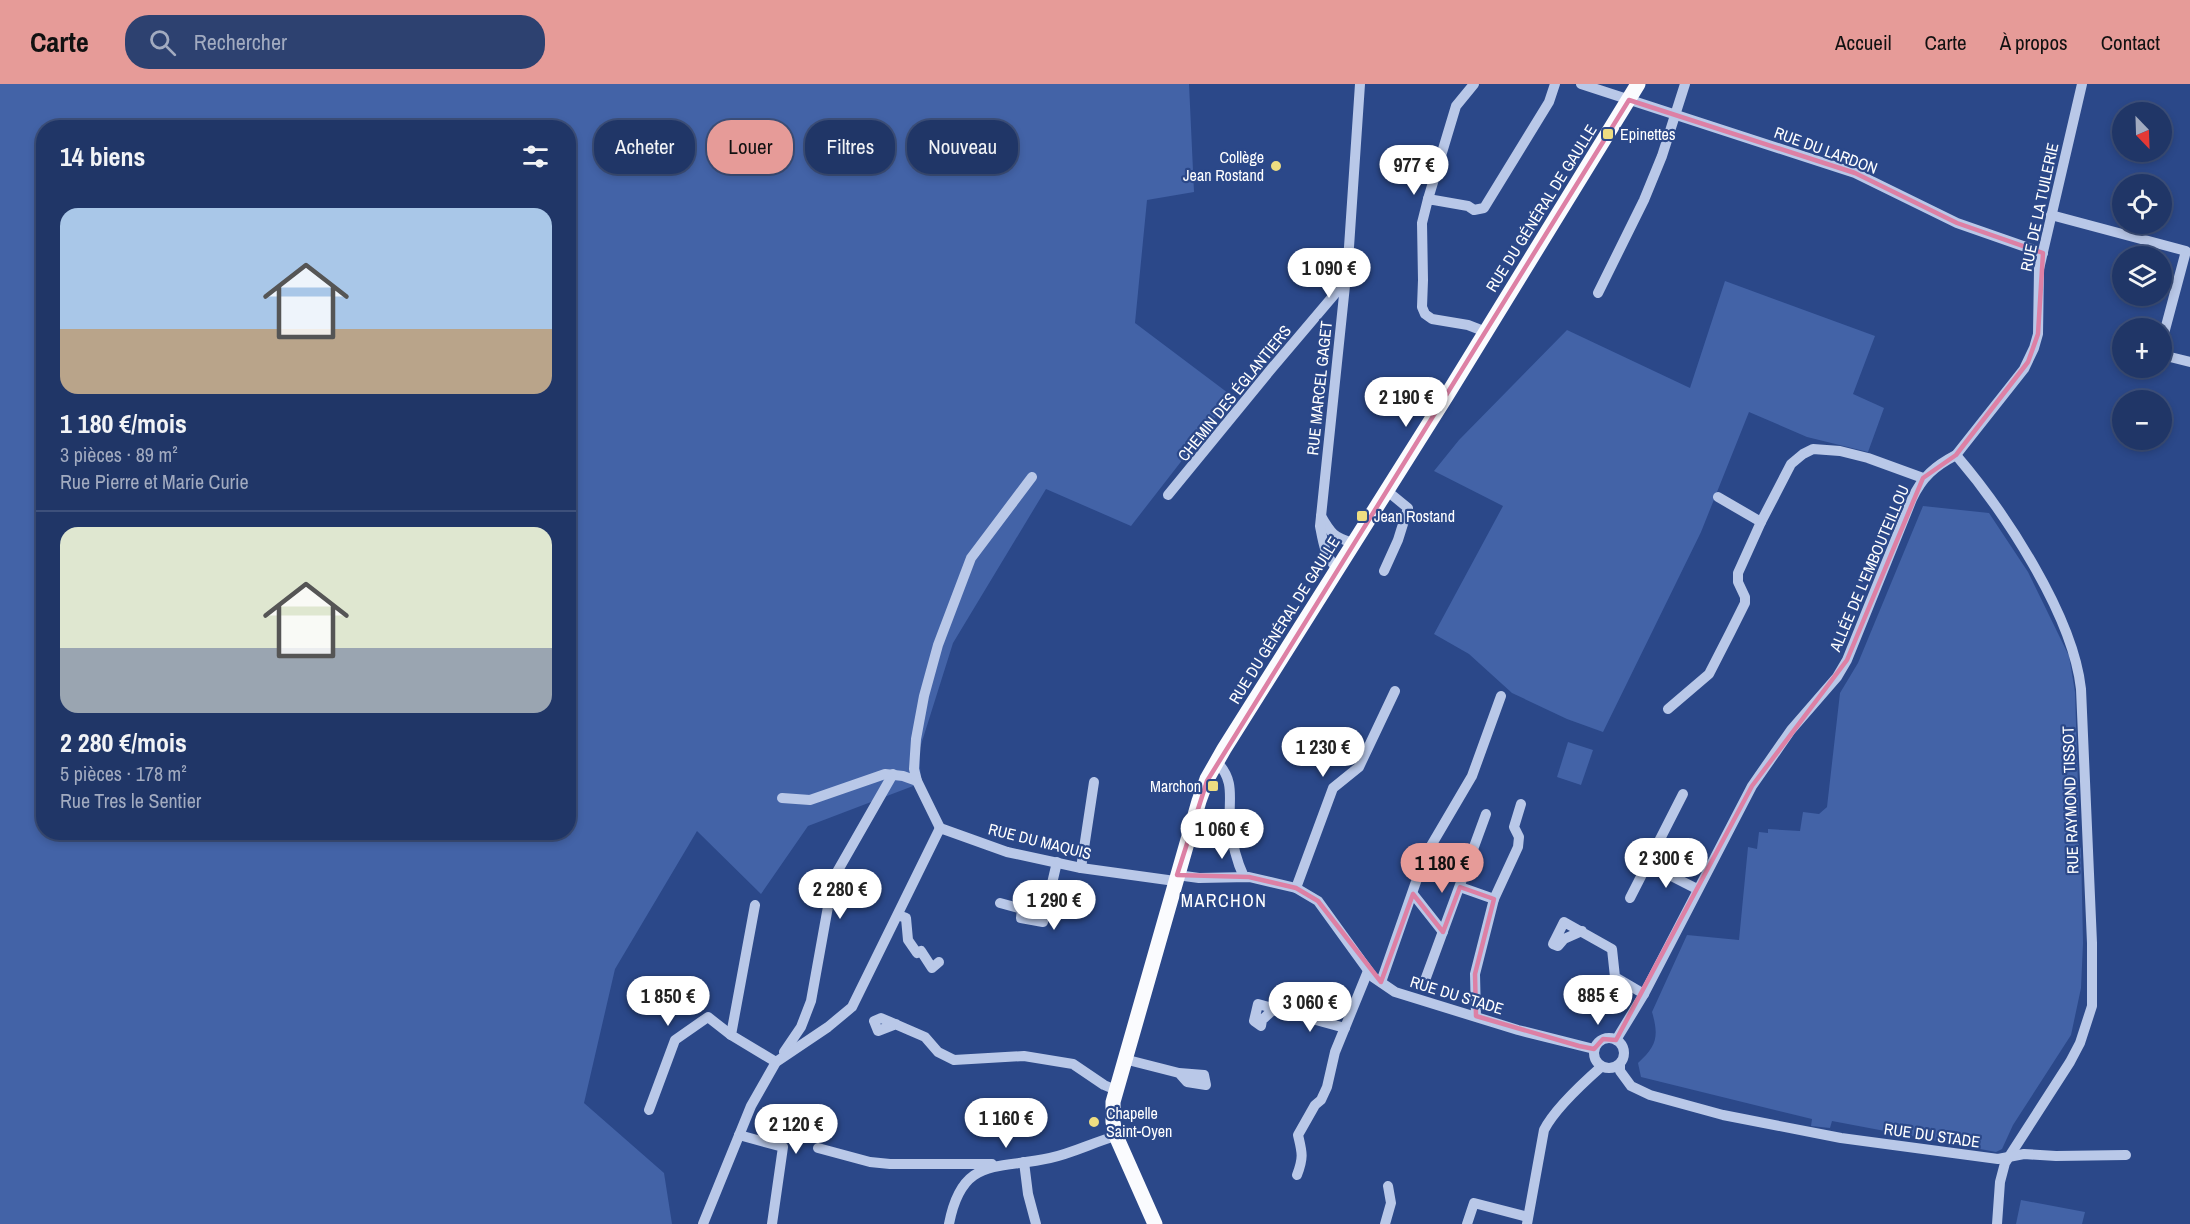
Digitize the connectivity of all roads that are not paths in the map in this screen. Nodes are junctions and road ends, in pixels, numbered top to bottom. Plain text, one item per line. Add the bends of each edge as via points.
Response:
1 (1360, 84) edge
2 (1474, 84) edge
3 (1555, 84) edge
4 (1581, 84) edge
5 (1638, 84) edge
6 (1686, 84) edge
7 (2082, 84) edge
8 (1629, 100) junction
9 (1675, 115) junction
10 (1428, 200) junction
11 (2051, 215) junction
12 (2043, 253) junction
13 (1346, 282) junction
14 (1598, 293) dead end
15 (2168, 318) edge
16 (1486, 332) junction
17 (2172, 358) edge
18 (2190, 362) edge
19 (1956, 455) junction
20 (1032, 477) dead end
21 (1923, 478) junction
22 (1386, 490) junction
23 (1168, 495) dead end
24 (1718, 497) dead end
25 (1321, 516) junction
26 (1761, 522) junction
27 (1353, 543) junction
28 (1337, 568) junction
29 (1384, 571) dead end
30 (1395, 691) dead end
31 (1501, 696) dead end
32 (1668, 709) dead end
33 (1217, 762) junction
34 (893, 774) junction
35 (917, 781) junction
36 (1094, 782) dead end
37 (1683, 794) dead end
38 (782, 798) dead end
39 (1521, 804) dead end
40 (1486, 814) dead end
41 (940, 828) junction
42 (1057, 862) junction
43 (1648, 864) junction
44 (1081, 868) junction
45 (1244, 877) junction
46 (1176, 878) junction
47 (1461, 887) junction
48 (1296, 888) junction
49 (1696, 889) junction
50 (1413, 894) junction
51 (1630, 898) dead end
52 (1494, 899) junction
53 (1000, 903) dead end
54 (755, 905) dead end
55 (898, 915) junction
56 (1582, 931) dead end
57 (1443, 932) junction
58 (939, 962) dead end
59 (1368, 971) junction
60 (1381, 982) junction
61 (1424, 983) dead end
62 (1644, 994) junction
63 (1275, 1008) dead end
64 (1476, 1016) junction
65 (896, 1024) dead end
66 (1345, 1028) junction
67 (731, 1035) junction
68 (1616, 1040) junction
69 (1594, 1049) junction
70 (1124, 1059) junction
71 (778, 1060) junction
72 (1620, 1064) junction
73 (1601, 1067) junction
74 (1179, 1073) dead end
75 (1116, 1090) junction
76 (649, 1110) dead end
77 (739, 1135) junction
78 (1116, 1136) junction
79 (818, 1148) dead end
80 (2126, 1155) dead end
81 (2009, 1157) junction
82 (1024, 1162) junction
83 (1002, 1164) junction
84 (1297, 1174) dead end
85 (1388, 1186) dead end
86 (1527, 1221) edge
87 (703, 1224) edge
88 (772, 1224) edge
89 (949, 1224) edge
90 (1036, 1224) edge
91 (1155, 1224) edge
92 (1385, 1224) edge
93 (1467, 1224) edge
94 (1997, 1224) edge

1 - 13 street, RUE MARCEL GAGET
2 - 10 street via 1456,106
3 - 10 street via 1549,102 1484,208 1474,210
4 - 8 street, RUE DU LARDON
5 - 8 main road, RUE DU GÉNÉRAL DE GAULLE
6 - 9 street
7 - 11 street, RUE DE LA TUILERIE
8 - 9 street, RUE DU LARDON
8 - 16 main road, RUE DU GÉNÉRAL DE GAULLE
9 - 12 street, RUE DU LARDON via 1855,173 1957,223
9 - 14 street via 1644,200
10 - 16 street via 1422,223 1425,314
11 - 12 street, RUE DE LA TUILERIE
11 - 15 street via 2186,251
12 - 19 street, RUE DE LA TUILERIE via 2038,334 2031,355
13 - 23 street, CHEMIN DES ÉGLANTIERS
13 - 25 street, RUE MARCEL GAGET
16 - 22 main road, RUE DU GÉNÉRAL DE GAULLE
17 - 18 street
19 - 21 street, ALLÉE DE L'EMBOUTEILLOU
19 - 81 street, RUE RAYMOND TISSOT via 1985,491 2041,581 2074,653 2081,689 2092,1006 2075,1053
20 - 35 street via 971,558 938,645 916,739
21 - 26 street via 1868,458 1812,449 1791,464
21 - 49 street, ALLÉE DE L'EMBOUTEILLOU via 1847,660 1771,756
22 - 27 main road, RUE DU GÉNÉRAL DE GAULLE
22 - 29 street via 1408,508
24 - 26 street
25 - 27 street via 1330,533
25 - 28 street, RUE MARCEL GAGET via 1323,542
26 - 32 street via 1738,573 1745,597 1740,614 1709,674
27 - 28 main road, RUE DU GÉNÉRAL DE GAULLE
28 - 33 main road, RUE DU GÉNÉRAL DE GAULLE
30 - 48 street via 1359,767 1333,788
31 - 50 street via 1472,776 1425,856
33 - 45 street via 1229,779 1236,861
33 - 46 main road, RUE DU GÉNÉRAL DE GAULLE via 1204,788
34 - 35 street
34 - 38 street via 810,800
34 - 71 street via 837,872 811,1001 801,1027
35 - 41 street
36 - 44 street
37 - 43 street
39 - 52 street via 1514,827 1518,847
40 - 47 street
41 - 42 street, RUE DU MAQUIS via 1007,852
41 - 55 street
42 - 44 street, RUE DU MAQUIS
42 - 53 street via 1043,922 1021,918 1022,909
43 - 49 street
43 - 51 street
44 - 46 street, RUE DU MAQUIS
45 - 46 street, RUE DU STADE
45 - 48 street, RUE DU STADE
46 - 70 main road, RUE DU GÉNÉRAL DE GAULLE
47 - 52 street
47 - 57 street
48 - 59 street, RUE DU STADE via 1318,901
49 - 62 street, ALLÉE DE L'EMBOUTEILLOU
50 - 57 street
50 - 60 street
52 - 64 street via 1475,974
54 - 67 street
55 - 58 street via 906,918 908,940 917,953 921,951 932,968
55 - 71 street via 852,1007
56 - 62 street via 1612,949 1615,977
57 - 61 street
59 - 60 street, RUE DU STADE
59 - 66 street
60 - 64 street, RUE DU STADE via 1395,992
62 - 68 street, ALLÉE DE L'EMBOUTEILLOU
63 - 66 street
64 - 69 street, RUE DU STADE
65 - 75 street via 925,1038 938,1052 954,1060 1024,1056 1073,1064
66 - 84 street via 1324,1094 1298,1135 1303,1161
67 - 71 street
67 - 76 street via 708,1017 675,1040
68 - 69 street via 1603,1039
68 - 72 street via 1624,1051
69 - 73 street
70 - 74 street
70 - 75 main road, RUE DU GÉNÉRAL DE GAULLE
71 - 77 street
72 - 73 street via 1614,1068
72 - 81 street, RUE DU STADE via 1620,1071 1631,1086 1723,1115 1841,1138 1998,1159
73 - 86 street via 1558,1110 1544,1130
75 - 78 main road, RUE DU GÉNÉRAL DE GAULLE
77 - 87 street
77 - 88 street via 783,1147
78 - 82 street via 1068,1154
78 - 91 main road, RUE DU GÉNÉRAL DE GAULLE
79 - 83 street via 890,1164
80 - 81 street, RUE DU STADE
81 - 94 street, RUE RAYMOND TISSOT via 2000,1182
82 - 83 street
82 - 90 street
83 - 89 street via 975,1174 964,1183 953,1203
85 - 92 street via 1391,1203
86 - 93 street via 1474,1203

